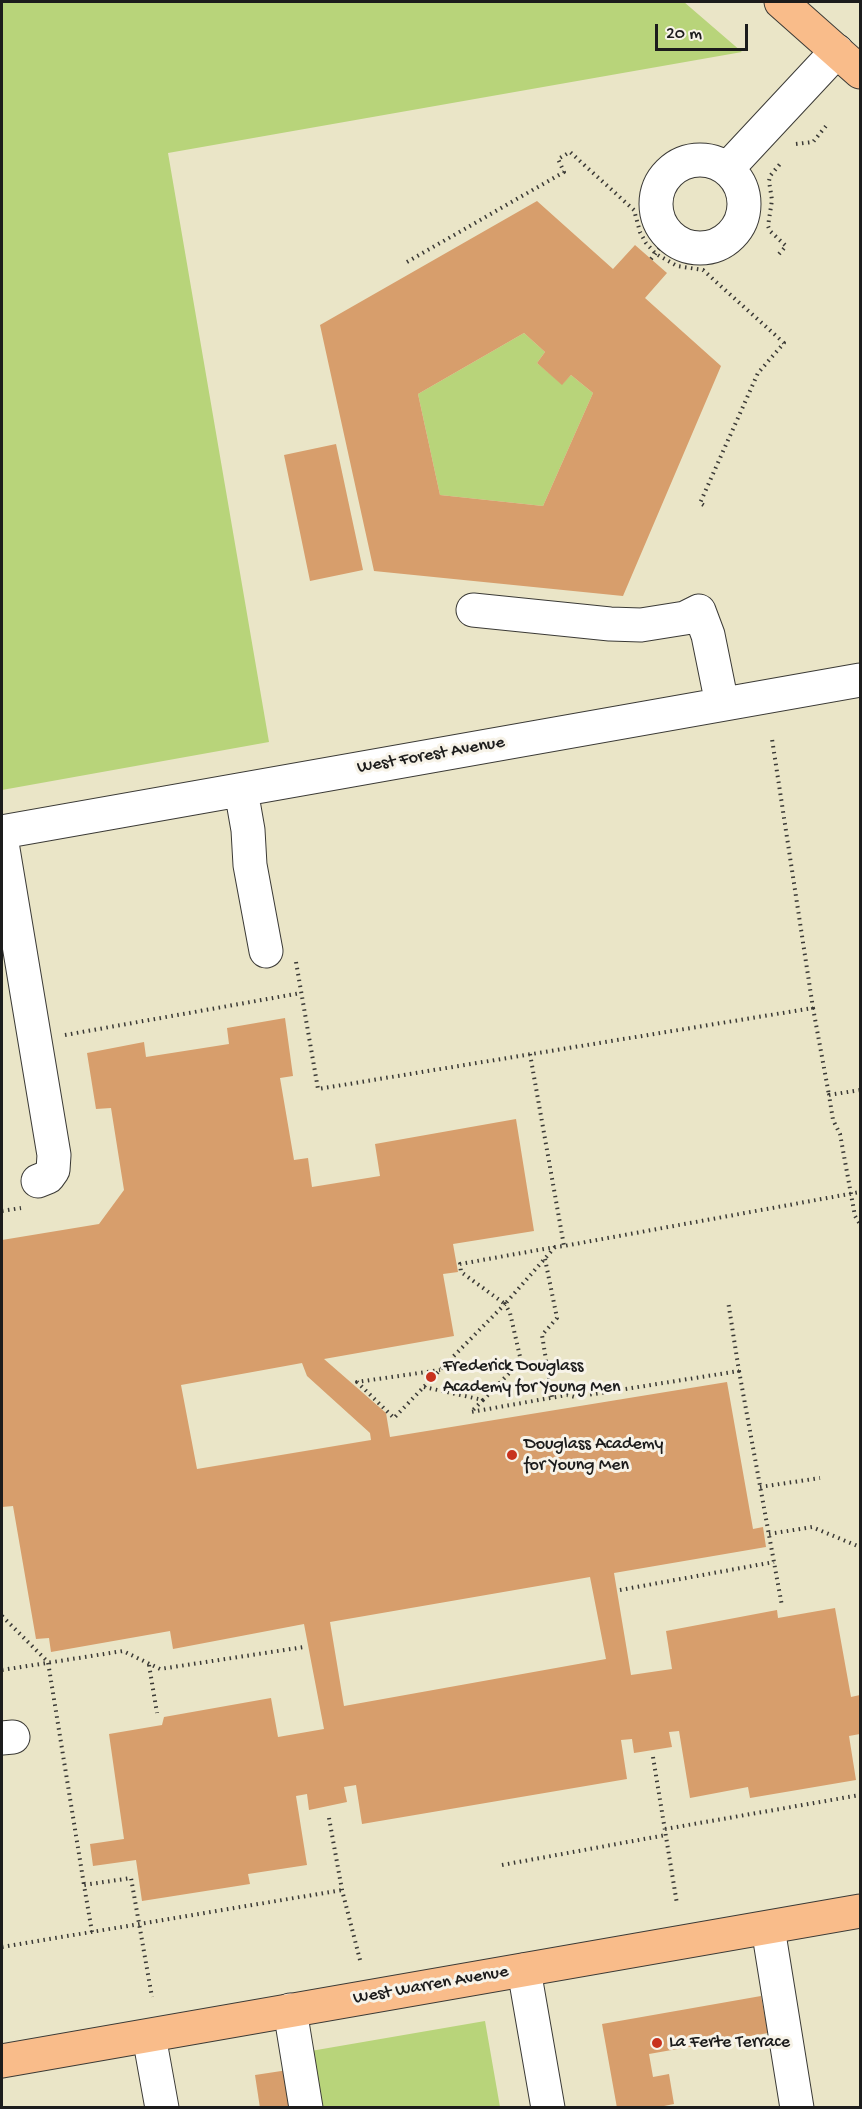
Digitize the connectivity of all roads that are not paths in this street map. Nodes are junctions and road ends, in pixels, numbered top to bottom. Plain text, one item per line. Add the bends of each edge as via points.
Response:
1 (781, 2) edge
2 (853, 61) edge
3 (727, 169) dead end
4 (473, 610) dead end
5 (861, 680) edge
6 (722, 704) junction
7 (241, 790) junction
8 (2, 832) edge
9 (2, 843) edge
10 (281, 955) road end
11 (38, 1181) dead end
12 (861, 1911) edge
13 (768, 1928) junction
14 (524, 1970) junction
15 (290, 2010) junction
16 (149, 2036) junction
17 (2, 2061) edge
18 (162, 2108) edge
19 (306, 2108) edge
20 (548, 2108) edge
21 (797, 2108) edge

1 - 2 main road
2 - 3 street
4 - 6 street via 641,625 685,618 699,611
5 - 6 street, West Forest Avenue
6 - 7 street, West Forest Avenue
7 - 8 street, West Forest Avenue
7 - 10 street via 250,865
9 - 11 street via 54,1155 53,1170
12 - 13 main road, West Warren Avenue
13 - 14 main road, West Warren Avenue
13 - 21 street
14 - 15 main road, West Warren Avenue
14 - 20 street
15 - 16 main road, West Warren Avenue
15 - 19 street
16 - 17 main road, West Warren Avenue
16 - 18 street

